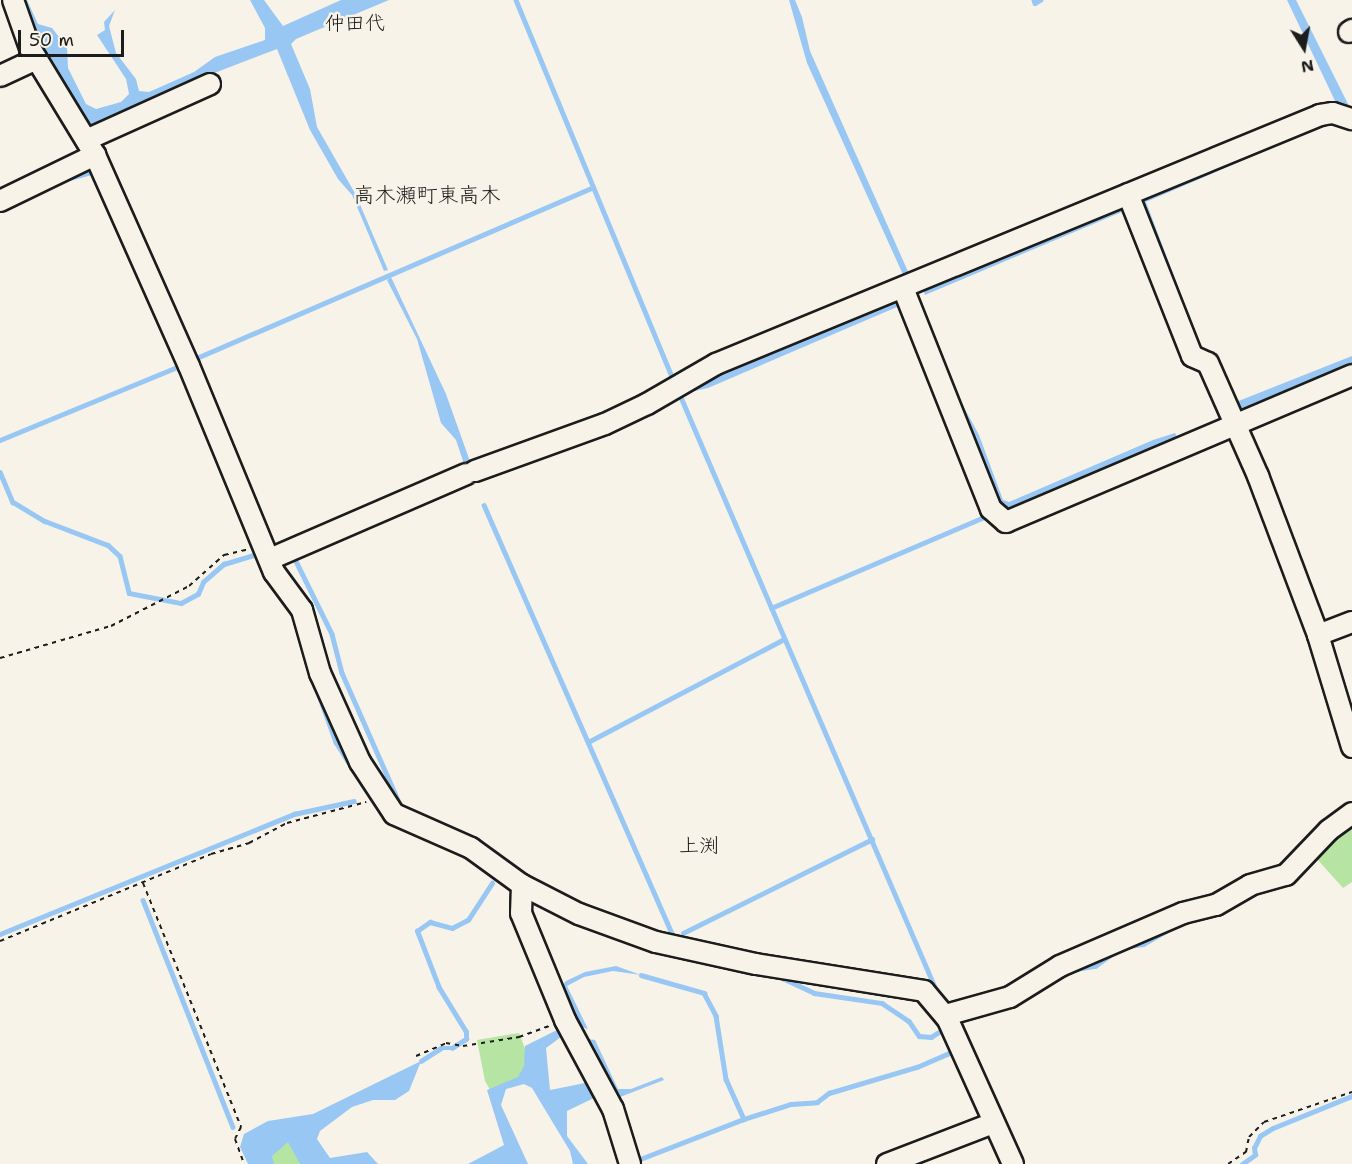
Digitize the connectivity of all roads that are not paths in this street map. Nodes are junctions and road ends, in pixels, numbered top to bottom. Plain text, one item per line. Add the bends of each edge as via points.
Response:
1 (13, 0) edge
2 (36, 59) junction
3 (0, 76) edge
4 (210, 84) dead end
5 (1351, 122) edge
6 (90, 147) junction
7 (0, 201) edge
8 (1131, 201) junction
9 (909, 286) junction
10 (1352, 375) edge
11 (1230, 416) junction
12 (267, 553) junction
13 (1352, 622) edge
14 (1318, 635) junction
15 (1352, 747) edge
16 (1352, 813) edge
17 (521, 893) junction
18 (949, 1022) junction
19 (993, 1123) junction
20 (629, 1161) edge
21 (887, 1164) edge
22 (1013, 1164) edge

1 - 2 street
2 - 3 street
2 - 6 street
4 - 6 street
5 - 8 street via 1333,114 1320,115
6 - 7 street
6 - 12 street via 188,363
8 - 9 street
8 - 11 street via 1192,356 1208,363
9 - 11 street via 993,513 1006,522 1018,520
9 - 12 street via 716,364 604,424
10 - 11 street
11 - 14 street via 1258,476
12 - 17 street via 274,573 302,610 320,672 360,762 394,813 471,848
13 - 14 street
14 - 15 street
16 - 18 street via 1329,830 1286,875 1250,885 1216,905 1183,913 1060,966 1010,997
17 - 18 street via 656,942 756,964 924,991
17 - 20 street via 521,913 568,1025 613,1109
18 - 19 street
19 - 21 street
19 - 22 street

